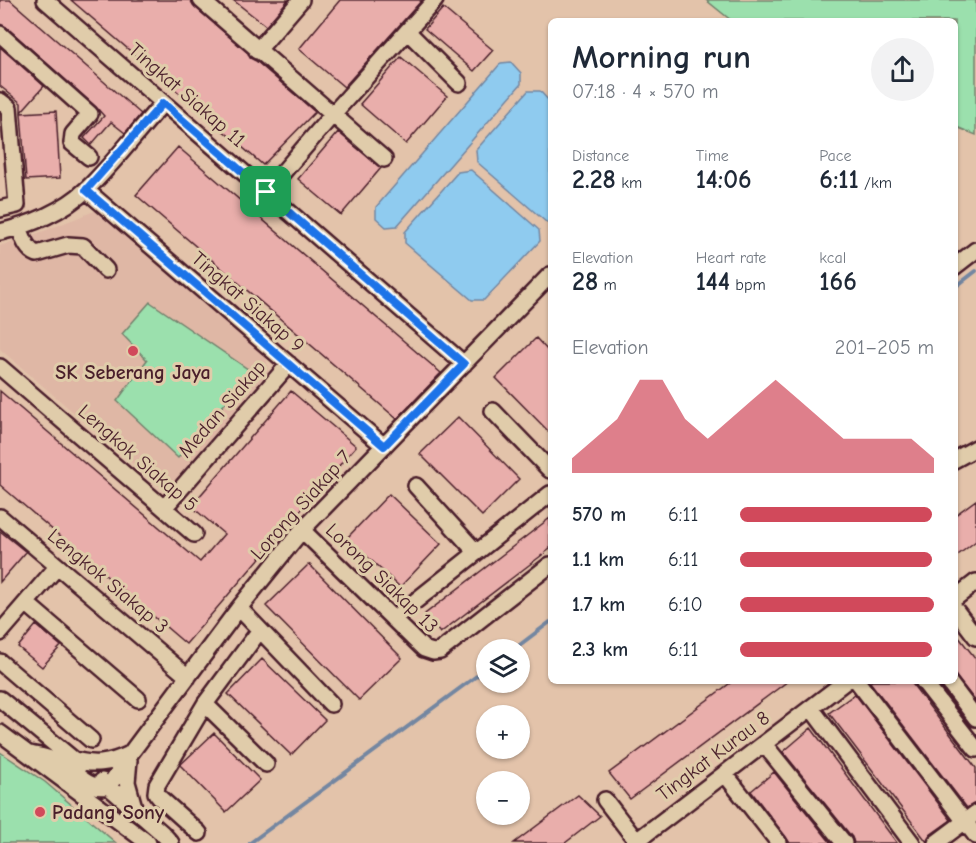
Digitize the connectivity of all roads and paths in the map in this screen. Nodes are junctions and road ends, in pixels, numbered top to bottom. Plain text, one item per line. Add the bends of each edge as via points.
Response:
1 (45, 0) edge
2 (201, 0) edge
3 (301, 0) edge
4 (435, 0) edge
5 (406, 31) junction
6 (0, 34) edge
7 (257, 51) junction
8 (459, 83) dead end
9 (0, 101) edge
10 (163, 103) junction
11 (333, 114) junction
12 (5, 121) edge
13 (89, 157) dead end
14 (384, 159) dead end
15 (86, 190) junction
16 (266, 192) junction
17 (0, 209) edge
18 (19, 227) junction
19 (0, 232) edge
20 (976, 250) edge
21 (958, 264) edge
22 (106, 270) dead end
23 (548, 277) edge
24 (289, 364) junction
25 (464, 364) junction
26 (1, 370) edge
27 (493, 411) dead end
28 (384, 446) junction
29 (976, 448) edge
30 (958, 458) edge
31 (548, 468) edge
32 (416, 486) dead end
33 (548, 496) edge
34 (164, 508) junction
35 (0, 517) edge
36 (302, 530) junction
37 (194, 534) dead end
38 (476, 552) junction
39 (57, 567) junction
40 (548, 568) edge
41 (976, 582) edge
42 (958, 596) edge
43 (26, 603) junction
44 (239, 608) junction
45 (958, 613) edge
46 (393, 619) junction
47 (260, 630) junction
48 (0, 633) edge
49 (976, 636) edge
50 (0, 662) edge
51 (188, 677) junction
52 (842, 684) edge
53 (859, 684) edge
54 (926, 684) edge
55 (950, 684) edge
56 (0, 699) edge
57 (138, 699) dead end
58 (205, 704) junction
59 (331, 704) dead end
60 (811, 708) junction
61 (0, 717) edge
62 (976, 718) edge
63 (0, 733) edge
64 (91, 740) dead end
65 (764, 744) junction
66 (976, 749) edge
67 (29, 754) junction
68 (130, 754) junction
69 (72, 759) junction
70 (266, 764) dead end
71 (725, 774) junction
72 (109, 786) junction
73 (605, 800) dead end
74 (135, 809) junction
75 (970, 817) edge
76 (199, 832) dead end
77 (976, 836) edge
78 (636, 842) edge
79 (148, 843) edge
80 (171, 843) edge
81 (779, 843) edge
82 (844, 843) edge
83 (912, 843) edge
84 (936, 843) edge

1 - 10 street, Tingkat Siakap 11
2 - 7 street
3 - 7 street
4 - 5 street
5 - 8 street
5 - 11 street
6 - 13 street via 90,114 73,134 72,143
7 - 11 street
9 - 12 street via 9,108
10 - 15 street
10 - 16 street, Tingkat Siakap 11
11 - 14 street
11 - 16 street
12 - 17 street via 17,205
15 - 18 street via 53,212
15 - 24 street, Tingkat Siakap 9
16 - 25 street, Tingkat Siakap 11
18 - 19 street
18 - 22 street via 33,253 68,244 83,246
20 - 21 street
23 - 25 street, Lorong Siakap 7
24 - 28 street, Tingkat Siakap 9
24 - 34 street, Medan Siakap
25 - 28 street, Lorong Siakap 7
26 - 34 street, Lengkok Siakap 5
27 - 31 street
28 - 36 street, Lorong Siakap 7
29 - 30 street
32 - 38 street
33 - 38 street
34 - 37 street, Lengkok Siakap 5
35 - 39 street, Lengkok Siakap 3
36 - 44 street, Lorong Siakap 7
36 - 46 street, Lorong Siakap 13
38 - 46 street
39 - 43 street
39 - 51 street, Lengkok Siakap 3
40 - 46 street, Lorong Siakap 13 via 440,651 424,649
41 - 42 street
43 - 48 street
43 - 57 street
44 - 47 street
44 - 51 street, Lorong Siakap 7
45 - 49 street
47 - 58 street
47 - 59 street
50 - 64 street
51 - 68 street, Lorong Siakap 7
52 - 60 street, Tingkat Kurau 8
53 - 75 street
54 - 66 street
55 - 62 street
56 - 61 street via 4,709
56 - 69 street
58 - 70 street
58 - 76 street via 156,793
60 - 65 street, Tingkat Kurau 8
60 - 83 street
63 - 67 street
65 - 71 street, Tingkat Kurau 8
65 - 82 street
67 - 72 street via 61,763 93,787
67 - 79 street
68 - 69 street via 100,764
68 - 72 street, Lorong Siakap 7
68 - 74 street via 127,782
69 - 72 street
71 - 78 street, Tingkat Kurau 8
71 - 81 street
72 - 74 street
73 - 78 street
74 - 80 street
75 - 77 street
75 - 84 street

